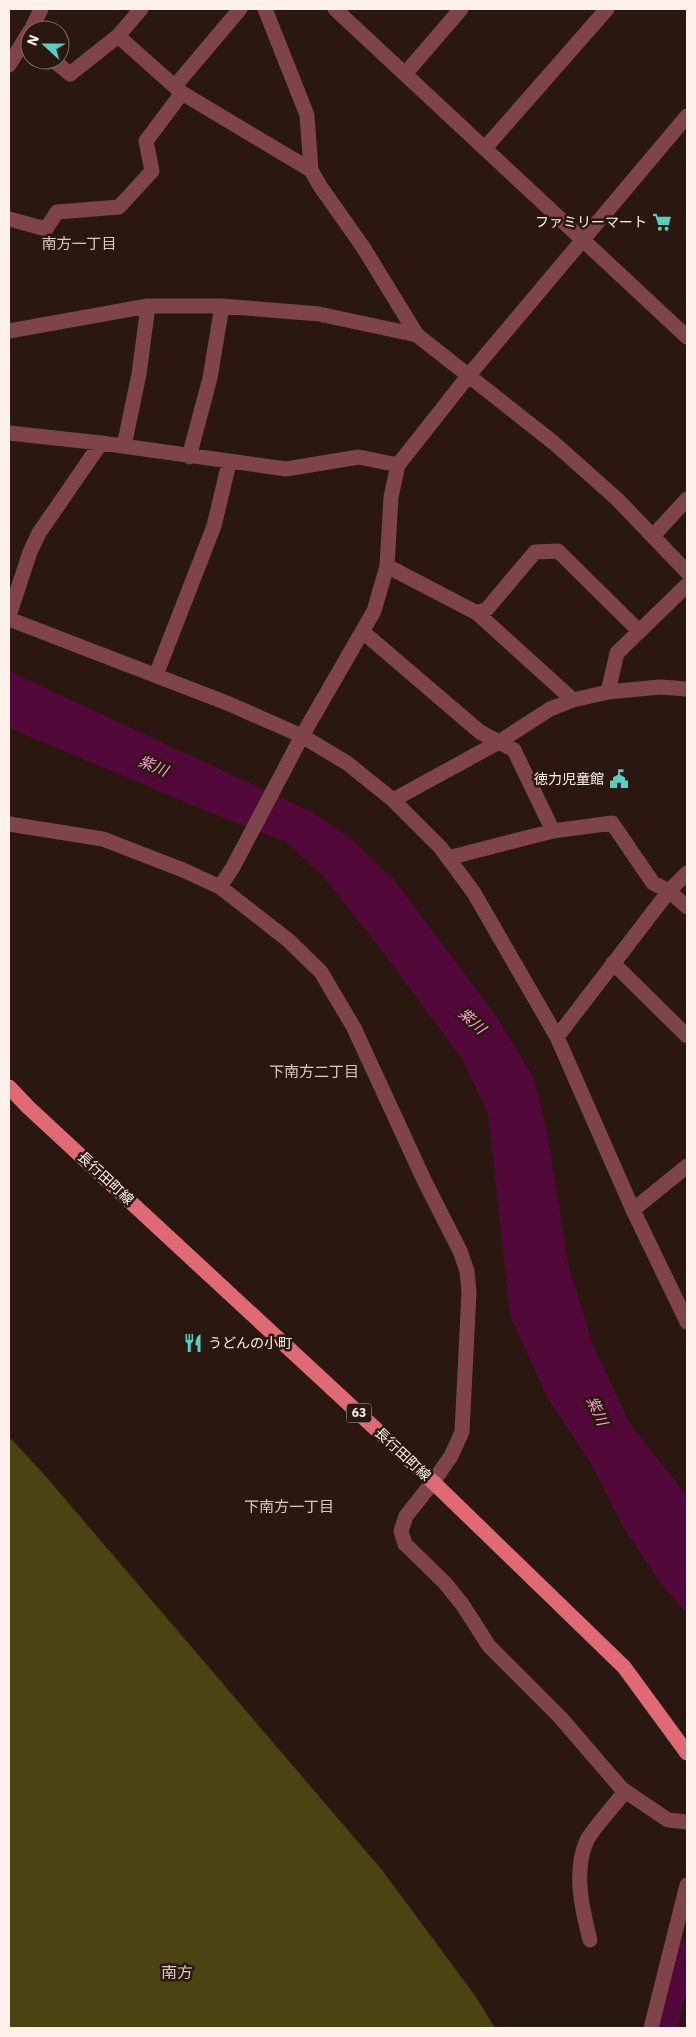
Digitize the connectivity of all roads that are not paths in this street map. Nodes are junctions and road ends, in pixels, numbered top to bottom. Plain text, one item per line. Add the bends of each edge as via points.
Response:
1 (141, 9) edge
2 (240, 9) edge
3 (265, 9) edge
4 (335, 9) edge
5 (461, 9) edge
6 (607, 9) edge
7 (118, 36) junction
8 (20, 48) edge
9 (9, 65) edge
10 (65, 70) edge
11 (405, 74) junction
12 (178, 90) junction
13 (687, 116) edge
14 (485, 148) junction
15 (311, 170) junction
16 (9, 220) edge
17 (582, 240) junction
18 (148, 306) junction
19 (222, 306) junction
20 (9, 331) edge
21 (417, 335) junction
22 (687, 337) edge
23 (469, 375) junction
24 (9, 433) edge
25 (101, 443) junction
26 (124, 446) junction
27 (189, 457) junction
28 (228, 463) junction
29 (398, 465) junction
30 (687, 499) edge
31 (653, 536) junction
32 (387, 566) junction
33 (687, 572) edge
34 (687, 584) edge
35 (477, 613) junction
36 (9, 618) edge
37 (639, 631) junction
38 (363, 632) junction
39 (156, 675) junction
40 (687, 689) edge
41 (608, 692) junction
42 (573, 700) junction
43 (302, 736) junction
44 (498, 742) junction
45 (393, 800) junction
46 (9, 824) edge
47 (553, 831) junction
48 (448, 858) junction
49 (687, 873) edge
50 (220, 887) junction
51 (669, 891) junction
52 (687, 907) edge
53 (613, 963) junction
54 (687, 1036) edge
55 (557, 1037) junction
56 (10, 1088) edge
57 (687, 1166) edge
58 (633, 1210) junction
59 (687, 1322) edge
60 (433, 1482) junction
61 (687, 1753) edge
62 (626, 1791) junction
63 (687, 1822) edge
64 (687, 1885) edge
65 (590, 1940) dead end
66 (651, 2028) edge

1 - 7 street
2 - 12 street
3 - 15 street via 307,115
4 - 11 street
5 - 11 street
6 - 14 street
7 - 10 street via 70,74
7 - 12 street
8 - 9 street
11 - 14 street
12 - 15 street
12 - 16 street via 146,141 152,171 119,207 57,212 46,229
13 - 17 street
14 - 17 street
15 - 21 street
17 - 22 street
17 - 23 street
18 - 19 street
18 - 20 street
18 - 26 street via 139,374
19 - 21 street via 319,314
19 - 27 street via 210,378
21 - 23 street
23 - 29 street
23 - 31 street via 618,499
24 - 25 street
25 - 26 street
25 - 36 street via 39,533
26 - 27 street
27 - 28 street
28 - 29 street via 286,469 359,457
28 - 39 street via 214,526
29 - 32 street via 391,497
30 - 31 street
31 - 33 street
32 - 35 street
32 - 38 street via 377,604
34 - 37 street
35 - 37 street via 487,609 535,552 558,551
35 - 42 street
36 - 39 street
37 - 41 street via 617,653
38 - 43 street
38 - 44 street via 480,732
39 - 43 street
40 - 41 street via 660,687
41 - 42 street
42 - 44 street via 550,709
43 - 45 street via 347,763
43 - 50 street
44 - 45 street
44 - 47 street via 514,750
45 - 48 street
46 - 50 street via 103,838
47 - 48 street
47 - 51 street via 612,823 653,883
48 - 55 street via 474,893
49 - 51 street
50 - 60 street via 288,940 321,972 354,1028 467,1271 469,1292 462,1432 451,1456
51 - 52 street
51 - 53 street
53 - 54 street
53 - 55 street
55 - 58 street
56 - 60 main road, 長行田町線 / 63
57 - 58 street
58 - 59 street
60 - 61 main road, 長行田町線 / 63 via 624,1667
60 - 62 street via 406,1516 401,1531 405,1544 445,1583 489,1646 560,1717
62 - 63 street via 668,1820
62 - 65 street via 588,1840 580,1867 581,1907
64 - 66 street

